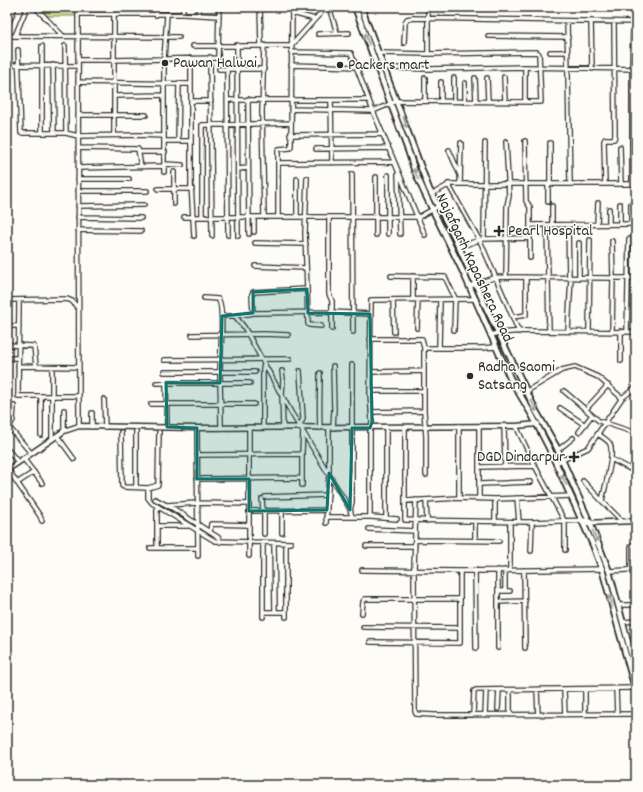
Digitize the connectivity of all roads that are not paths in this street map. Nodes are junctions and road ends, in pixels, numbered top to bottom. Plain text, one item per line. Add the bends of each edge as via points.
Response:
1 (15, 7) edge
2 (27, 7) edge
3 (35, 7) edge
4 (78, 7) edge
5 (122, 7) edge
6 (134, 7) edge
7 (144, 7) edge
8 (156, 7) edge
9 (183, 7) edge
10 (199, 7) edge
11 (219, 7) edge
12 (286, 7) edge
13 (292, 7) edge
14 (327, 7) edge
15 (355, 7) edge
16 (361, 7) edge
17 (428, 7) edge
18 (260, 8) edge
19 (292, 13) junction
20 (78, 14) junction
21 (114, 14) junction
22 (122, 14) junction
23 (134, 14) junction
24 (144, 14) junction
25 (182, 14) junction
26 (156, 15) junction
27 (167, 15) junction
28 (198, 15) junction
29 (219, 16) junction
30 (428, 18) junction
31 (315, 19) junction
32 (567, 21) junction
33 (591, 21) junction
34 (614, 22) junction
35 (636, 22) edge
36 (7, 28) edge
37 (349, 32) dead end
38 (633, 32) dead end
39 (337, 33) junction
40 (318, 34) dead end
41 (62, 35) junction
42 (78, 35) junction
43 (7, 36) edge
44 (15, 36) junction
45 (114, 36) junction
46 (488, 36) dead end
47 (166, 37) junction
48 (179, 37) dead end
49 (568, 37) junction
50 (404, 43) dead end
51 (219, 45) junction
52 (236, 45) junction
53 (262, 45) junction
54 (42, 46) dead end
55 (65, 46) dead end
56 (193, 46) dead end
57 (291, 46) junction
58 (18, 50) dead end
59 (291, 52) junction
60 (550, 52) dead end
61 (568, 52) junction
62 (379, 53) junction
63 (428, 54) junction
64 (210, 57) junction
65 (191, 58) junction
66 (164, 59) junction
67 (78, 60) junction
68 (114, 60) junction
69 (7, 65) edge
70 (18, 65) junction
71 (42, 65) junction
72 (53, 65) junction
73 (65, 65) junction
74 (78, 66) junction
75 (291, 66) junction
76 (525, 67) junction
77 (540, 67) junction
78 (356, 68) junction
79 (378, 68) junction
80 (385, 68) junction
81 (568, 68) junction
82 (219, 69) dead end
83 (227, 69) junction
84 (264, 69) junction
85 (592, 69) junction
86 (615, 69) junction
87 (634, 69) edge
88 (237, 70) junction
89 (504, 77) dead end
90 (426, 78) dead end
91 (454, 78) dead end
92 (475, 78) dead end
93 (488, 78) dead end
94 (78, 82) junction
95 (441, 82) dead end
96 (114, 83) junction
97 (164, 83) junction
98 (179, 83) junction
99 (465, 83) dead end
100 (191, 84) junction
101 (164, 95) junction
102 (114, 96) junction
103 (238, 99) junction
104 (248, 99) junction
105 (291, 99) junction
106 (228, 100) junction
107 (262, 100) junction
108 (331, 100) junction
109 (369, 100) junction
110 (191, 101) junction
111 (211, 101) junction
112 (397, 101) junction
113 (425, 101) junction
114 (441, 101) junction
115 (454, 101) junction
116 (465, 101) junction
117 (476, 101) junction
118 (488, 101) junction
119 (505, 101) junction
120 (525, 102) junction
121 (391, 104) junction
122 (291, 109) junction
123 (332, 110) junction
124 (373, 112) junction
125 (78, 115) junction
126 (146, 115) dead end
127 (114, 116) junction
128 (262, 123) junction
129 (290, 123) junction
130 (212, 124) junction
131 (228, 124) junction
132 (237, 124) junction
133 (248, 124) junction
134 (42, 133) junction
135 (54, 133) junction
136 (66, 133) junction
137 (382, 134) junction
138 (114, 135) junction
139 (290, 135) junction
140 (332, 135) junction
141 (78, 136) junction
142 (164, 136) junction
143 (165, 141) junction
144 (178, 141) junction
145 (191, 141) junction
146 (525, 141) dead end
147 (506, 142) dead end
148 (461, 143) dead end
149 (484, 143) dead end
150 (550, 143) dead end
151 (620, 147) dead end
152 (78, 148) junction
153 (332, 148) junction
154 (388, 148) junction
155 (316, 149) dead end
156 (449, 150) dead end
157 (139, 152) junction
158 (165, 152) junction
159 (394, 162) junction
160 (278, 163) junction
161 (332, 163) junction
162 (165, 165) junction
163 (182, 165) dead end
164 (141, 167) junction
165 (78, 168) junction
166 (248, 168) junction
167 (238, 169) junction
168 (398, 171) junction
169 (164, 172) dead end
170 (174, 172) dead end
171 (352, 174) dead end
172 (388, 175) dead end
173 (376, 177) dead end
174 (460, 177) junction
175 (307, 178) dead end
176 (78, 179) junction
177 (129, 179) dead end
178 (298, 179) dead end
179 (448, 184) junction
180 (460, 184) junction
181 (484, 184) junction
182 (508, 184) junction
183 (526, 184) junction
184 (549, 184) junction
185 (570, 184) junction
186 (605, 184) junction
187 (621, 184) junction
188 (634, 184) edge
189 (158, 189) dead end
190 (192, 189) junction
191 (429, 189) junction
192 (174, 190) junction
193 (78, 191) junction
194 (147, 191) dead end
195 (424, 192) junction
196 (432, 194) junction
197 (548, 202) dead end
198 (174, 204) dead end
199 (598, 204) dead end
200 (620, 204) dead end
201 (631, 204) dead end
202 (144, 205) dead end
203 (78, 206) junction
204 (439, 206) junction
205 (552, 206) dead end
206 (433, 209) junction
207 (609, 209) dead end
208 (416, 216) junction
209 (184, 217) dead end
210 (193, 217) junction
211 (202, 217) junction
212 (212, 217) junction
213 (228, 217) junction
214 (238, 217) junction
215 (248, 217) junction
216 (254, 217) junction
217 (264, 217) junction
218 (278, 217) junction
219 (297, 217) junction
220 (307, 217) junction
221 (329, 217) junction
222 (352, 217) junction
223 (376, 217) junction
224 (389, 217) junction
225 (400, 217) junction
226 (78, 218) junction
227 (141, 218) dead end
228 (598, 224) junction
229 (609, 224) junction
230 (620, 224) junction
231 (631, 224) junction
232 (636, 224) edge
233 (530, 225) junction
234 (547, 225) junction
235 (552, 225) junction
236 (568, 225) junction
237 (78, 230) junction
238 (141, 231) dead end
239 (254, 232) dead end
240 (249, 234) dead end
241 (388, 234) dead end
242 (400, 234) dead end
243 (228, 235) dead end
244 (376, 235) dead end
245 (425, 235) dead end
246 (194, 236) dead end
247 (212, 236) dead end
248 (238, 236) dead end
249 (530, 238) junction
250 (479, 239) junction
251 (484, 239) junction
252 (507, 239) junction
253 (629, 239) dead end
254 (590, 240) dead end
255 (612, 241) dead end
256 (579, 243) dead end
257 (254, 244) dead end
258 (306, 244) junction
259 (459, 247) junction
260 (530, 258) dead end
261 (256, 266) dead end
262 (306, 268) junction
263 (391, 276) dead end
264 (413, 276) junction
265 (506, 277) junction
266 (526, 277) junction
267 (495, 278) junction
268 (548, 278) junction
269 (570, 278) junction
270 (579, 278) junction
271 (590, 278) junction
272 (613, 278) junction
273 (628, 278) junction
274 (636, 278) edge
275 (476, 284) junction
276 (470, 286) junction
277 (307, 289) junction
278 (204, 298) dead end
279 (476, 299) junction
280 (7, 300) edge
281 (393, 300) junction
282 (415, 300) junction
283 (440, 300) junction
284 (455, 300) junction
285 (19, 302) dead end
286 (78, 308) junction
287 (332, 312) junction
288 (253, 313) junction
289 (308, 313) junction
290 (353, 313) junction
291 (370, 314) junction
292 (222, 316) junction
293 (235, 316) junction
294 (513, 317) junction
295 (7, 326) edge
296 (19, 326) junction
297 (321, 326) dead end
298 (417, 328) dead end
299 (332, 329) dead end
300 (454, 330) dead end
301 (549, 331) junction
302 (568, 331) junction
303 (589, 331) junction
304 (612, 331) junction
305 (353, 332) dead end
306 (394, 332) dead end
307 (499, 332) junction
308 (519, 332) junction
309 (621, 332) junction
310 (627, 332) junction
311 (636, 332) edge
312 (192, 335) dead end
313 (222, 335) junction
314 (247, 335) junction
315 (288, 335) dead end
316 (490, 335) junction
317 (370, 339) junction
318 (7, 345) edge
319 (18, 345) junction
320 (495, 347) junction
321 (424, 348) junction
322 (439, 348) junction
323 (7, 358) edge
324 (18, 358) junction
325 (260, 359) junction
326 (290, 359) dead end
327 (164, 360) dead end
328 (221, 360) junction
329 (621, 362) dead end
330 (264, 364) junction
331 (352, 365) dead end
332 (18, 366) junction
333 (36, 366) junction
334 (52, 366) junction
335 (333, 366) dead end
336 (78, 367) junction
337 (220, 371) junction
338 (282, 371) dead end
339 (300, 371) dead end
340 (424, 371) junction
341 (164, 372) dead end
342 (254, 372) dead end
343 (370, 372) junction
344 (320, 373) dead end
345 (156, 383) dead end
346 (166, 383) junction
347 (220, 383) junction
348 (250, 383) dead end
349 (608, 385) junction
350 (636, 387) edge
351 (371, 391) junction
352 (424, 391) junction
353 (564, 391) dead end
354 (527, 392) junction
355 (282, 395) junction
356 (41, 396) junction
357 (52, 396) junction
358 (79, 396) junction
359 (622, 398) junction
360 (104, 399) dead end
361 (152, 404) dead end
362 (167, 404) junction
363 (221, 404) junction
364 (254, 404) dead end
365 (14, 406) dead end
366 (560, 408) dead end
367 (586, 409) junction
368 (64, 410) dead end
369 (424, 411) junction
370 (92, 412) dead end
371 (371, 412) junction
372 (592, 415) junction
373 (604, 422) junction
374 (542, 423) junction
375 (537, 424) junction
376 (585, 425) junction
377 (79, 426) junction
378 (92, 426) junction
379 (459, 426) junction
380 (479, 426) junction
381 (504, 426) junction
382 (516, 426) junction
383 (8, 427) edge
384 (105, 427) junction
385 (167, 427) junction
386 (386, 427) junction
387 (405, 427) junction
388 (425, 427) junction
389 (197, 428) junction
390 (221, 428) junction
391 (248, 428) junction
392 (263, 428) junction
393 (283, 428) junction
394 (301, 428) junction
395 (320, 428) junction
396 (331, 428) junction
397 (352, 428) junction
398 (370, 428) junction
399 (636, 428) edge
400 (136, 431) dead end
401 (64, 432) junction
402 (121, 432) dead end
403 (159, 432) dead end
404 (579, 432) dead end
405 (635, 432) edge
406 (598, 434) junction
407 (41, 435) dead end
408 (58, 436) junction
409 (573, 438) dead end
410 (52, 439) junction
411 (7, 449) edge
412 (558, 450) junction
413 (31, 453) junction
414 (249, 454) junction
415 (302, 454) junction
416 (197, 455) junction
417 (23, 458) junction
418 (611, 458) junction
419 (74, 459) dead end
420 (562, 460) junction
421 (18, 462) junction
422 (556, 464) junction
423 (535, 466) junction
424 (479, 467) junction
425 (505, 467) junction
426 (7, 469) edge
427 (34, 472) junction
428 (636, 472) edge
429 (329, 473) junction
430 (426, 475) dead end
431 (302, 478) junction
432 (197, 479) junction
433 (249, 479) junction
434 (582, 481) dead end
435 (531, 482) dead end
436 (42, 483) dead end
437 (18, 484) junction
438 (480, 484) junction
439 (302, 485) dead end
440 (136, 487) junction
441 (148, 488) junction
442 (328, 495) junction
443 (571, 496) junction
444 (459, 498) junction
445 (479, 498) junction
446 (517, 498) junction
447 (551, 498) junction
448 (155, 499) dead end
449 (495, 499) junction
450 (416, 500) junction
451 (426, 500) junction
452 (405, 501) junction
453 (602, 501) junction
454 (198, 503) junction
455 (249, 504) junction
456 (157, 506) junction
457 (167, 506) junction
458 (327, 510) junction
459 (350, 510) junction
460 (249, 511) junction
461 (263, 511) junction
462 (282, 511) junction
463 (326, 517) junction
464 (371, 517) junction
465 (352, 518) junction
466 (386, 518) junction
467 (397, 519) dead end
468 (42, 521) dead end
469 (416, 521) junction
470 (427, 521) junction
471 (636, 521) edge
472 (475, 522) junction
473 (495, 522) junction
474 (510, 522) junction
475 (519, 522) junction
476 (532, 522) junction
477 (565, 522) junction
478 (583, 522) junction
479 (590, 522) junction
480 (622, 522) junction
481 (326, 523) dead end
482 (198, 524) junction
483 (249, 525) junction
484 (157, 526) junction
485 (190, 526) junction
486 (369, 529) dead end
487 (198, 531) junction
488 (415, 531) junction
489 (210, 532) junction
490 (282, 533) dead end
491 (264, 534) dead end
492 (415, 540) junction
493 (475, 540) junction
494 (499, 541) dead end
495 (220, 542) junction
496 (249, 543) junction
497 (263, 543) junction
498 (274, 543) junction
499 (286, 543) junction
500 (291, 544) dead end
501 (636, 545) edge
502 (366, 546) dead end
503 (415, 546) junction
504 (150, 548) dead end
505 (157, 548) junction
506 (198, 548) junction
507 (565, 550) dead end
508 (531, 551) dead end
509 (198, 556) dead end
510 (249, 556) dead end
511 (636, 568) edge
512 (602, 569) junction
513 (631, 569) junction
514 (362, 570) dead end
515 (414, 570) junction
516 (475, 570) junction
517 (498, 570) junction
518 (505, 570) junction
519 (510, 570) junction
520 (524, 570) junction
521 (460, 571) junction
522 (609, 571) junction
523 (612, 581) junction
524 (606, 582) junction
525 (510, 590) dead end
526 (498, 591) junction
527 (505, 591) junction
528 (415, 599) junction
529 (460, 599) junction
530 (524, 601) junction
531 (498, 602) junction
532 (619, 605) junction
533 (636, 605) edge
534 (263, 612) junction
535 (275, 612) junction
536 (286, 612) junction
537 (362, 613) dead end
538 (263, 617) dead end
539 (286, 617) dead end
540 (636, 621) edge
541 (622, 622) junction
542 (363, 627) dead end
543 (415, 628) junction
544 (460, 628) junction
545 (370, 642) dead end
546 (415, 642) junction
547 (476, 648) dead end
548 (498, 648) dead end
549 (525, 648) dead end
550 (628, 650) junction
551 (632, 665) junction
552 (636, 672) edge
553 (616, 689) junction
554 (486, 690) junction
555 (498, 690) junction
556 (510, 690) junction
557 (537, 690) junction
558 (564, 690) junction
559 (585, 690) junction
560 (635, 690) edge
561 (498, 709) dead end
562 (617, 714) junction
563 (636, 714) edge
564 (473, 715) junction
565 (485, 715) junction
566 (510, 715) junction
567 (538, 715) junction
568 (565, 715) junction
569 (585, 715) junction

1 - 36 street
2 - 44 street
3 - 41 street
4 - 20 street
5 - 22 street
6 - 23 street
7 - 24 street
8 - 26 street
9 - 25 street
10 - 28 street
11 - 29 street
12 - 18 street
13 - 19 street
14 - 31 street
14 - 39 street
79 -> 15 main road, Najafgarh Kapashera Road
16 - 62 main road, Najafgarh Kapashera Road
17 - 30 street
18 - 53 street
19 - 31 street
19 - 57 street
20 - 21 street
20 - 42 street
21 - 22 street
21 - 45 street
22 - 23 street
23 - 24 street
24 - 26 street
25 - 27 street
25 - 28 street
26 - 27 street
27 - 47 street
28 - 29 street
29 - 51 street
30 - 32 street
30 - 50 street via 407,19
30 - 63 street
31 - 57 street
32 - 33 street
32 - 49 street
33 - 34 street
33 - 85 street
34 - 35 street
34 - 86 street
37 - 39 street
38 - 87 street
39 - 40 street
41 - 42 street
41 - 44 street
42 - 45 street
42 - 67 street
43 - 44 street
45 - 47 street
45 - 68 street
46 - 49 street
47 - 48 street
47 - 66 street
49 - 61 street
51 - 52 street
51 - 56 street
51 - 64 street via 218,57
52 - 53 street
52 - 88 street
53 - 57 street
53 - 84 street
54 - 71 street
55 - 73 street
57 - 59 street
58 - 70 street
59 - 75 street
59 - 78 street via 350,52
60 - 61 street
61 - 81 street
62 - 63 street
62 - 80 main road, Najafgarh Kapashera Road
63 - 77 street via 537,52
64 - 65 street
64 - 111 street
65 - 66 street
65 - 100 street
66 - 68 street
66 - 97 street
67 - 68 street
67 - 74 street
68 - 96 street
69 - 70 street
70 - 71 street
70 - 134 street via 21,133
71 - 72 street
71 - 134 street
72 - 73 street
72 - 135 street
73 - 74 street
73 - 136 street
74 - 94 street
75 - 78 street
75 - 105 street
76 - 77 street
76 - 80 street
76 - 120 street
77 - 81 street
77 - 120 street via 541,102
78 - 79 street
78 - 109 street
79 - 80 street
79 - 121 main road, Najafgarh Kapashera Road
80 - 112 main road, Najafgarh Kapashera Road
81 - 85 street
81 - 185 street
82 - 83 street
83 - 88 street
83 - 106 street
84 - 88 street
84 - 107 street
85 - 86 street
86 - 87 street
86 - 186 street via 615,137 604,141
87 - 188 street
88 - 103 street
89 - 119 street
90 - 113 street
91 - 115 street
92 - 117 street
93 - 118 street
94 - 96 street
94 - 125 street
95 - 114 street
96 - 97 street
96 - 102 street
97 - 98 street
97 - 101 street
98 - 100 street
98 - 144 street
99 - 116 street
100 - 110 street
101 - 102 street
101 - 142 street
102 - 127 street
103 - 104 street
103 - 106 street
103 - 132 street
104 - 107 street
104 - 133 street
105 - 107 street
105 - 108 street
105 - 122 street
106 - 131 street
107 - 128 street
108 - 109 street
108 - 123 street
109 - 124 street
110 - 111 street
110 - 145 street
111 - 130 street
112 - 113 street
112 - 121 street
112 -> 191 main road, Najafgarh Kapashera Road
113 - 114 street
114 - 115 street
115 - 116 street
116 - 117 street
117 - 118 street
118 - 119 street
119 - 120 street
121 - 124 street
195 -> 121 main road, Najafgarh Kapashera Road
122 - 123 street
122 - 129 street
123 - 124 street
123 - 140 street
124 - 137 street
125 - 127 street
125 - 141 street
126 - 127 street
127 - 138 street
128 - 129 street
128 - 133 street
128 - 217 street
129 - 139 street
130 - 131 street
130 - 211 street via 202,126
130 - 212 street
131 - 132 street
131 - 213 street
132 - 133 street
132 - 167 street
133 - 166 street
134 - 135 street
135 - 136 street
136 - 141 street
137 - 140 street
137 - 154 street
138 - 141 street
138 - 142 street
139 - 140 street
139 - 160 street via 290,148 278,149
140 - 153 street
141 - 152 street
142 - 143 street
143 - 144 street
143 - 158 street
144 - 145 street
145 - 190 street
146 - 183 street
147 - 182 street
148 - 174 street
149 - 181 street
150 - 184 street
151 - 187 street
152 - 157 street via 137,148
152 - 165 street
153 - 154 street
153 - 155 street
153 - 161 street
154 - 159 street
156 - 174 street
157 - 158 street
157 - 164 street
158 - 162 street
159 - 161 street
159 - 168 street
160 - 161 street
160 - 218 street
162 - 163 street
162 - 164 street
162 - 169 street
164 - 165 street
165 - 176 street
166 - 167 street
166 - 215 street
167 - 214 street
168 - 208 street
168 - 225 street
170 - 192 street
171 - 222 street
172 - 224 street
173 - 223 street
174 - 180 street
175 - 220 street
176 - 177 street
176 - 193 street
178 - 219 street
179 - 180 street
179 - 196 street
179 - 250 street
180 - 181 street
181 - 182 street
181 - 251 street
182 - 183 street
182 - 252 street
183 - 184 street
183 - 233 street
184 - 185 street
184 - 197 street
185 - 186 street
186 - 187 street
187 - 188 street
189 - 192 street
190 - 192 street
190 - 210 street
191 - 195 main road
191 - 196 main road, Najafgarh Kapashera Road
192 - 198 street
193 - 194 street
193 - 203 street
195 - 206 main road, Najafgarh Kapashera Road
196 - 204 main road, Najafgarh Kapashera Road
199 - 228 street
200 - 230 street
201 - 231 street
202 - 203 street
203 - 226 street
204 - 206 street
204 - 259 main road, Najafgarh Kapashera Road
205 - 235 street
206 - 208 street
206 - 276 main road, Najafgarh Kapashera Road
207 - 229 street
208 - 225 street
208 - 245 street
209 - 210 street
210 - 211 street
210 - 246 street
211 - 212 street
212 - 213 street
212 - 247 street
213 - 214 street
213 - 243 street
214 - 215 street
214 - 248 street
215 - 216 street
215 - 240 street
216 - 217 street
216 - 239 street
217 - 218 street
218 - 219 street
219 - 220 street
220 - 221 street
220 - 258 street
221 - 222 street
221 - 287 street via 329,294
222 - 223 street
222 - 290 street
223 - 224 street
223 - 244 street
224 - 225 street
224 - 241 street
225 - 242 street
226 - 227 street
226 - 237 street
228 - 229 street
228 - 236 street
229 - 230 street
230 - 231 street
231 - 232 street
233 - 234 street
233 - 249 street
234 - 235 street
234 - 268 street
235 - 236 street
236 - 269 street
237 - 238 street
237 - 286 street
249 - 252 street
249 - 260 street
250 - 251 street
250 - 259 street
250 - 267 street
251 - 252 street
252 - 265 street
253 - 273 street
254 - 271 street
255 - 272 street
256 - 270 street
257 - 258 street
258 - 262 street
259 - 275 main road, Najafgarh Kapashera Road
261 - 262 street
262 - 277 street
263 - 264 street
264 - 282 street
264 - 284 street via 445,277
265 - 266 street
265 - 267 street
266 - 268 street
266 - 294 street via 526,315
267 - 275 street
267 - 294 street
268 - 269 street
268 - 301 street
269 - 270 street
269 - 302 street
270 - 271 street
271 - 272 street
271 - 303 street
272 - 273 street
272 - 304 street
273 - 274 street
273 - 310 street
275 - 276 street
275 - 307 main road, Najafgarh Kapashera Road
276 - 279 main road, Najafgarh Kapashera Road
277 - 288 street via 254,292
277 - 289 street
278 - 292 street via 219,299
279 - 284 street
279 - 316 main road, Najafgarh Kapashera Road
280 - 286 street via 67,300 72,301
281 - 282 street
281 - 291 street via 371,300
281 - 306 street
282 - 283 street
282 - 298 street
283 - 284 street
283 - 322 street
284 - 300 street
285 - 296 street
286 - 336 street
287 - 289 street
287 - 290 street
287 - 299 street
288 - 289 street
288 - 293 street
289 - 297 street via 308,325
290 - 291 street
290 - 305 street
291 - 317 street
292 - 293 street
292 - 313 street
293 - 314 street
294 - 308 street
295 - 296 street
296 - 319 street
301 - 302 street
301 - 308 street
302 - 303 street
303 - 304 street
304 - 309 street
307 - 308 street
307 - 316 street
307 - 354 main road, Najafgarh Kapashera Road
309 - 310 street
309 - 329 street
310 - 311 street
312 - 313 street
313 - 314 street
313 - 328 street
314 - 315 street
314 - 325 street
316 - 320 main road, Najafgarh Kapashera Road
317 - 321 street via 422,339
317 - 343 street
318 - 319 street
319 - 324 street
319 - 333 street via 34,346
320 - 322 street
320 - 375 main road, Najafgarh Kapashera Road
321 - 322 street
321 - 340 street
323 - 324 street
324 - 332 street
325 - 326 street
325 - 328 street
325 - 330 street
327 - 328 street
328 - 337 street
330 - 355 street
330 - 392 street
331 - 397 street
332 - 333 street
332 - 356 street via 18,396
333 - 334 street
334 - 336 street
334 - 357 street
335 - 396 street via 334,410
336 - 358 street
337 - 341 street
337 - 342 street
337 - 347 street
338 - 355 street
339 - 394 street via 303,419
340 - 343 street
340 - 352 street
343 - 351 street
344 - 395 street
345 - 346 street
346 - 347 street
346 - 362 street
347 - 348 street
347 - 363 street
349 - 354 street via 598,377 575,367 562,370
349 - 359 street
349 - 367 street
350 - 359 street
351 - 352 street
351 - 371 street
352 - 369 street
353 - 367 street
354 -> 374 main road, Najafgarh Kapashera Road
355 - 393 street
355 - 394 street
356 - 357 street
356 - 407 street
357 - 358 street
357 - 410 street
358 - 377 street
359 - 373 street
360 - 384 street
361 - 362 street
362 - 363 street
362 - 385 street
363 - 364 street
363 - 390 street
365 - 383 street via 13,420
366 - 376 street
367 - 372 street
368 - 401 street
369 - 371 street
369 - 388 street
370 - 378 street
371 - 398 street
372 - 373 street via 598,421
372 - 376 street
373 - 405 street
373 - 406 street
374 - 375 street
374 - 412 main road, Najafgarh Kapashera Road
375 - 382 street
375 - 422 main road, Najafgarh Kapashera Road
376 - 404 street
377 - 378 street
377 - 401 street
378 - 384 street
379 - 380 street
379 - 388 street
379 - 444 street
380 - 381 street
380 - 424 street
381 - 382 street
381 - 425 street
382 - 423 street
383 - 413 street
384 - 385 street
385 - 389 street
386 - 387 street
386 - 398 street
386 - 466 street
387 - 388 street
387 - 452 street
388 - 430 street
389 - 390 street
389 - 416 street
390 - 391 street
391 - 392 street
391 - 414 street
392 - 393 street
393 - 394 street
394 - 395 street
394 - 415 street
394 - 429 street
395 - 396 street
396 - 397 street
396 - 429 street
397 - 398 street
397 - 459 street
398 - 464 street
399 - 405 street
400 - 440 street
401 - 408 street
402 - 440 street via 122,484 124,487
403 - 441 street via 158,486
406 - 418 street via 610,444
406 - 420 street via 585,449
408 - 410 street
408 - 419 street
409 - 412 street
410 - 413 street
411 - 421 street
412 - 420 main road, Najafgarh Kapashera Road
413 - 417 street
414 - 415 street
414 - 416 street
414 - 433 street
415 - 431 street
416 - 432 street
417 - 421 street
417 - 427 street
418 - 428 street
418 - 453 street
420 - 422 street
420 - 479 main road, Najafgarh Kapashera Road
421 - 426 street
443 -> 422 main road, Najafgarh Kapashera Road
423 - 425 street
423 - 447 street
424 - 425 street
424 - 438 street
426 - 437 street
427 - 436 street
427 - 437 street
429 - 442 street
429 - 459 street
431 - 433 street
431 - 439 street
432 - 433 street
432 - 454 street
433 - 455 street
434 - 453 street
435 - 438 street
437 - 468 street
438 - 445 street
440 - 441 street
441 - 456 street via 148,498
442 - 458 street
442 - 461 street via 263,498
443 - 447 street
443 - 478 main road, Najafgarh Kapashera Road
444 - 445 street
444 - 451 street
445 - 449 street
446 - 447 street
446 - 449 street
446 - 475 street
447 - 477 street
448 - 457 street
449 - 473 street
450 - 451 street
450 - 452 street
450 - 469 street
451 - 470 street
452 - 469 street via 405,520
453 - 480 street
454 - 455 street
454 - 457 street
454 - 482 street
455 - 460 street
456 - 484 street
456 - 485 street
457 - 482 street
458 - 462 street
458 - 463 street
459 - 465 street
460 - 461 street
460 - 483 street
461 - 462 street
461 - 491 street
462 - 490 street
463 - 465 street
463 - 481 street
464 - 465 street
464 - 466 street
466 - 467 street
469 - 470 street
469 - 488 street
470 - 472 street
471 - 480 street
472 - 473 street
472 - 493 street
473 - 474 street
474 - 475 street
474 - 519 street
475 - 476 street
476 - 477 street
476 - 508 street
477 - 478 street
477 - 507 street
478 - 479 street
478 - 512 main road, Najafgarh Kapashera Road
479 - 480 street
479 -> 522 main road, Najafgarh Kapashera Road
482 - 487 street
482 - 489 street
483 - 489 street via 211,524
483 - 496 street
484 - 485 street
484 - 505 street
485 - 487 street
486 - 488 street
487 - 495 street
487 - 506 street
488 - 492 street
489 - 495 street via 219,538
492 - 493 street
492 - 503 street
493 - 494 street
495 - 496 street
496 - 497 street
496 - 510 street
497 - 498 street
497 - 534 street
498 - 499 street
498 - 535 street
499 - 500 street
499 - 536 street
501 - 513 street via 631,547
502 - 503 street
503 - 515 street
504 - 505 street
505 - 506 street
506 - 509 street
511 - 513 street
512 - 520 street
512 - 524 main road, Najafgarh Kapashera Road
513 - 522 street
514 - 515 street
515 - 521 street
515 - 528 street
516 - 517 street
516 - 521 street
516 - 547 street
517 - 518 street
517 - 526 street
518 - 519 street
518 - 527 street
519 - 520 street
520 - 530 street
521 - 529 street
522 - 523 main road, Najafgarh Kapashera Road
523 - 524 main road
523 - 532 main road, Najafgarh Kapashera Road
550 -> 524 main road, Najafgarh Kapashera Road
525 - 527 street
526 - 527 street
526 - 531 street
528 - 529 street
528 - 537 street via 365,599
528 - 543 street
529 - 544 street
530 - 531 street
530 - 549 street
531 - 548 street
532 - 533 street
532 - 541 main road, Najafgarh Kapashera Road
534 - 535 street
534 - 538 street
535 - 536 street
536 - 539 street
540 - 541 street
541 - 550 main road, Najafgarh Kapashera Road
542 - 543 street
543 - 544 street
543 - 546 street
544 - 546 street via 459,643
545 - 546 street
546 - 564 street via 416,714
550 - 551 main road, Najafgarh Kapashera Road
551 - 552 main road, Najafgarh Kapashera Road
551 - 560 main road, Najafgarh Kapashera Road
553 - 559 street
553 - 560 street
553 - 562 street
554 - 555 street
554 - 564 street via 474,691
554 - 565 street
555 - 556 street
555 - 561 street
556 - 557 street
556 - 566 street
557 - 558 street
557 - 567 street
558 - 559 street
558 - 568 street
559 - 569 street
562 - 563 street
562 - 569 street
564 - 565 street
565 - 566 street
566 - 567 street
567 - 568 street
568 - 569 street

